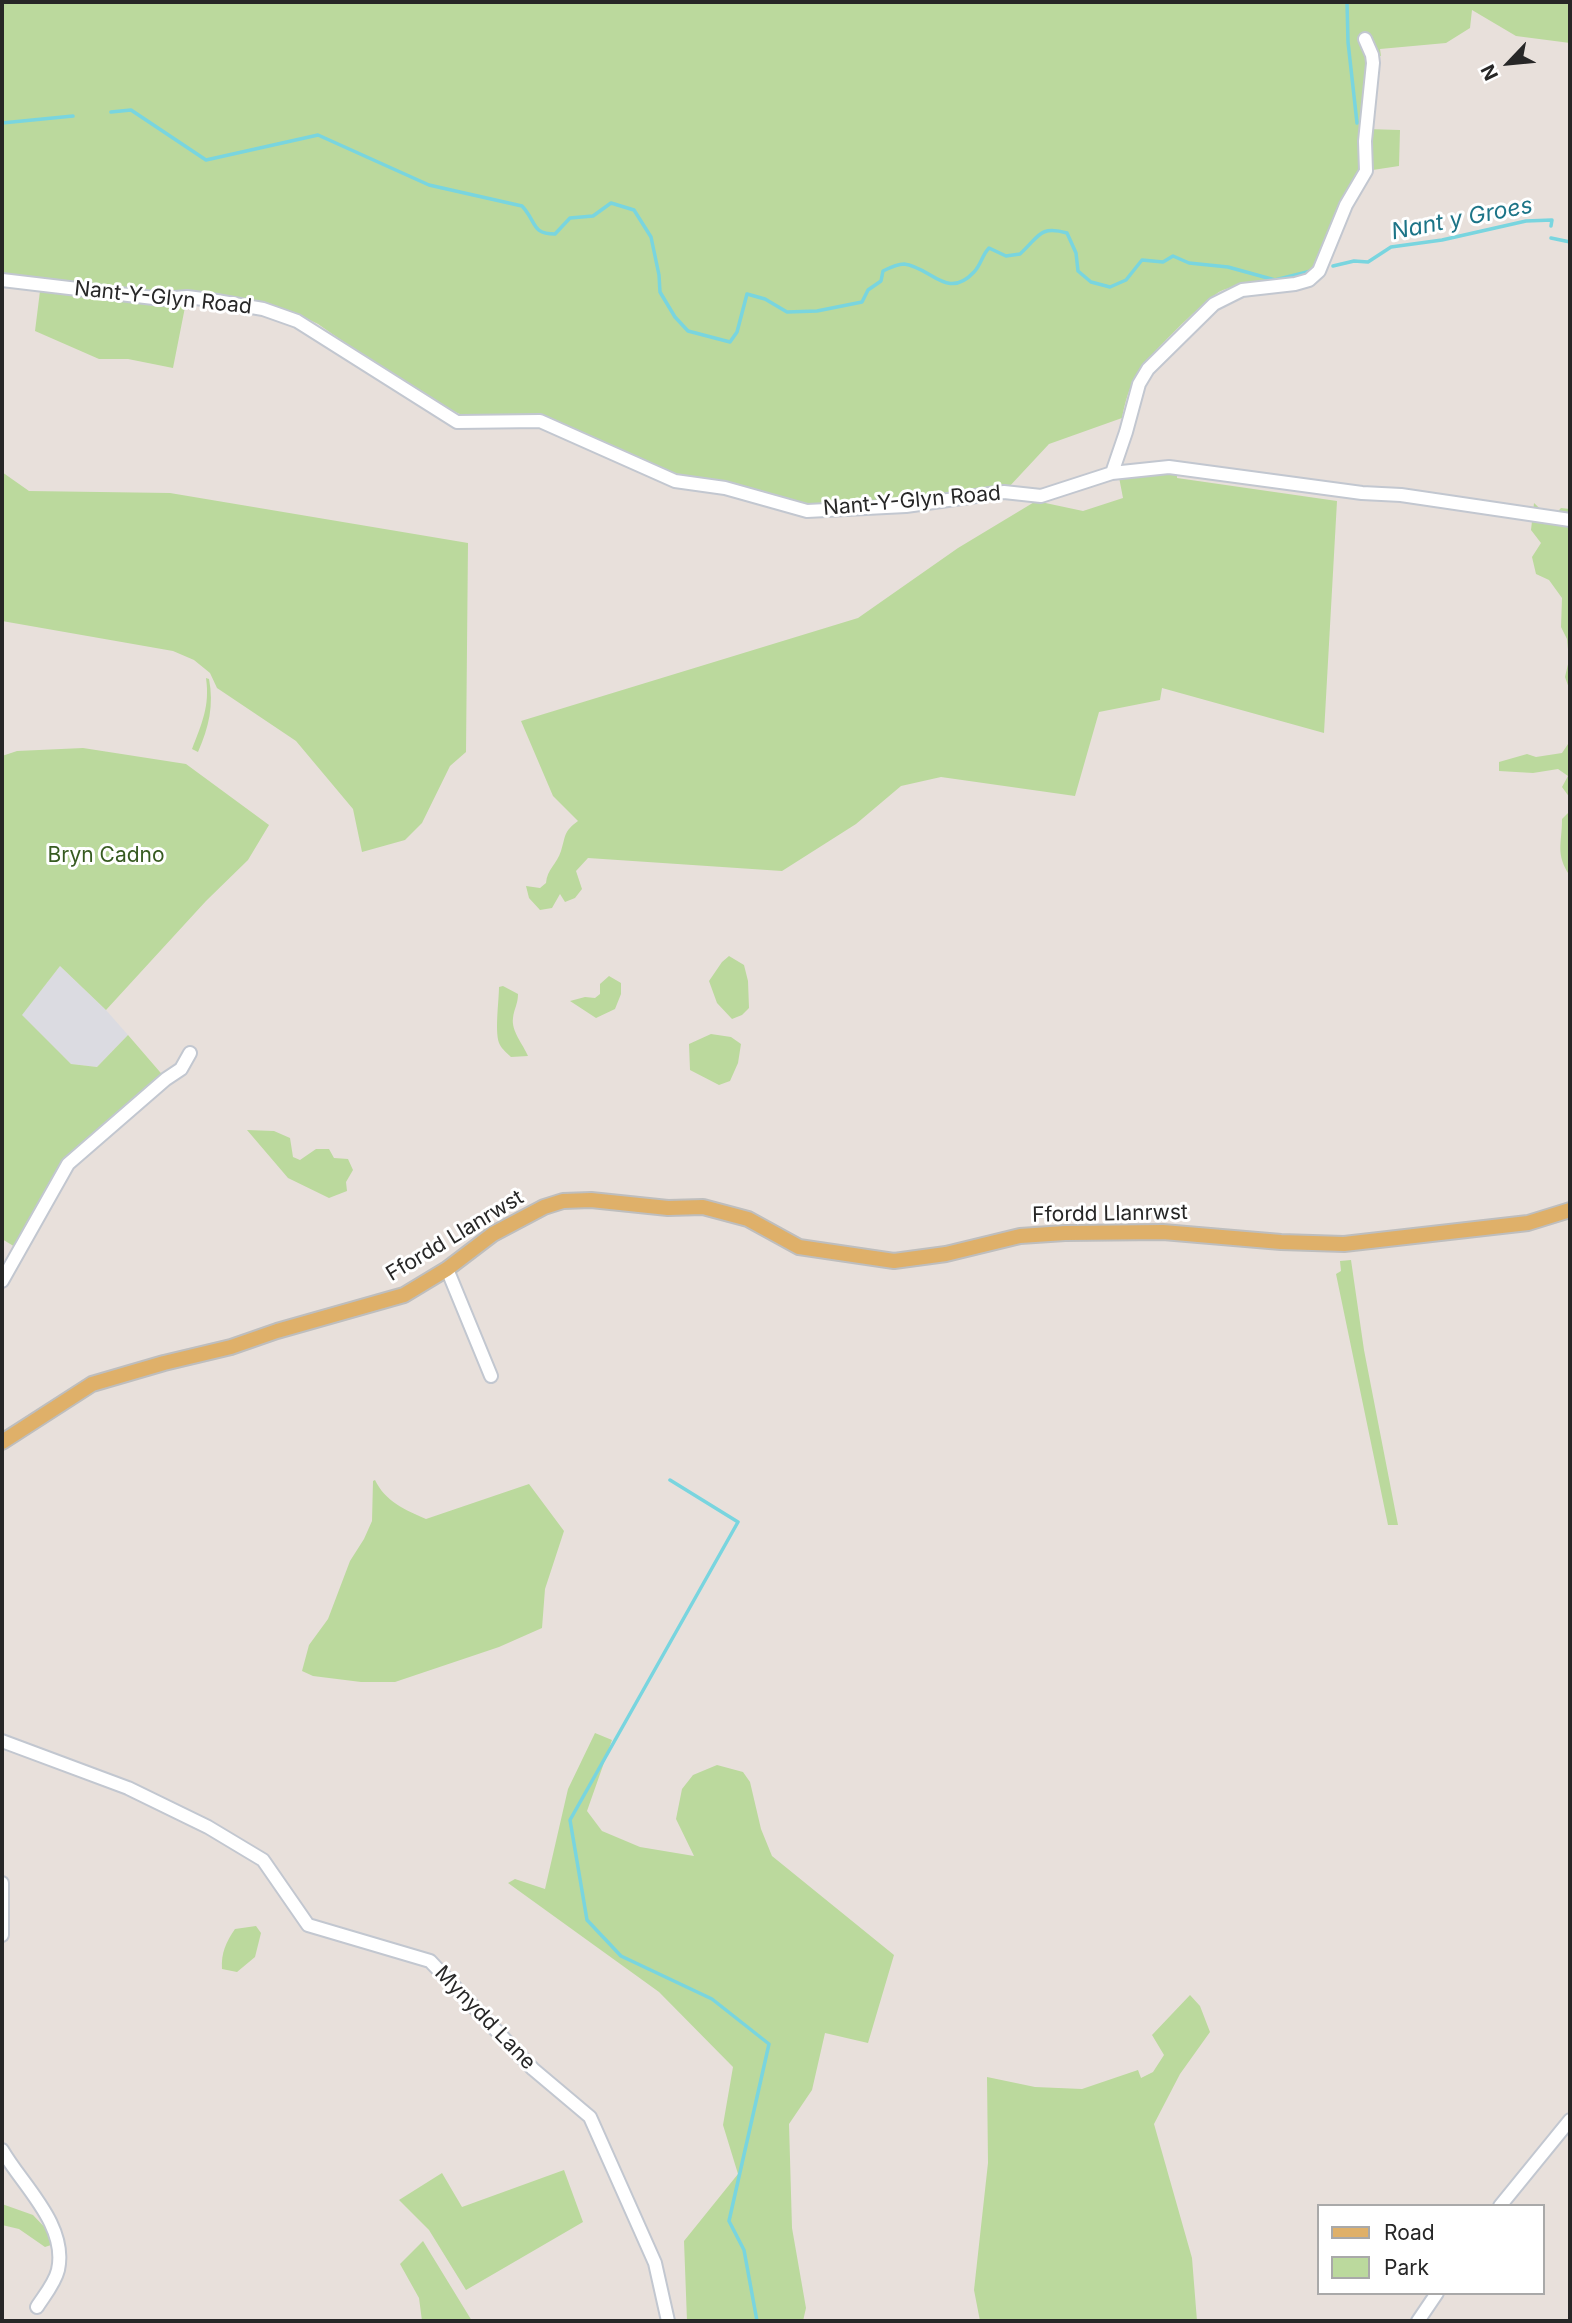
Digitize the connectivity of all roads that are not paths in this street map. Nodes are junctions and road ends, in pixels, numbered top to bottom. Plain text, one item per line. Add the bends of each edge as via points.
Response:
1 (1365, 39) dead end
2 (2, 280) edge
3 (1112, 473) junction
4 (1570, 520) edge
5 (190, 1053) dead end
6 (1570, 1210) edge
7 (447, 1269) junction
8 (2, 1282) edge
9 (491, 1376) dead end
10 (2, 1442) edge
11 (2, 1741) edge
12 (2, 1883) edge
13 (2, 1935) edge
14 (1570, 2120) edge
15 (2, 2150) edge
16 (1502, 2204) edge
17 (1436, 2295) edge
18 (37, 2307) dead end
19 (668, 2321) edge
20 (1418, 2321) edge

1 - 3 street via 1373,55 1366,170 1319,271 1309,280 1242,290 1214,304 1148,369 1139,384
2 - 3 street, Nant-Y-Glyn Road via 162,299 187,297 263,309 297,321 457,422 540,421 675,481 725,488 807,510 906,506 1004,492 1041,496
3 - 4 street, Nant-Y-Glyn Road via 1169,467
5 - 8 street via 181,1069 68,1164
6 - 7 main road, Ffordd Llanrwst via 1528,1223 1344,1244 1163,1232 1065,1233 1020,1236 894,1261 799,1247 748,1219 703,1207 563,1201 493,1234
7 - 9 street
7 - 10 main road, Ffordd Llanrwst via 404,1295 92,1384
11 - 19 street, Mynydd Lane via 128,1788 263,1860 308,1925 430,1961 533,2069 590,2117 655,2263
12 - 13 street
14 - 16 street
15 - 18 street via 44,2212 58,2245 57,2272
17 - 20 street

